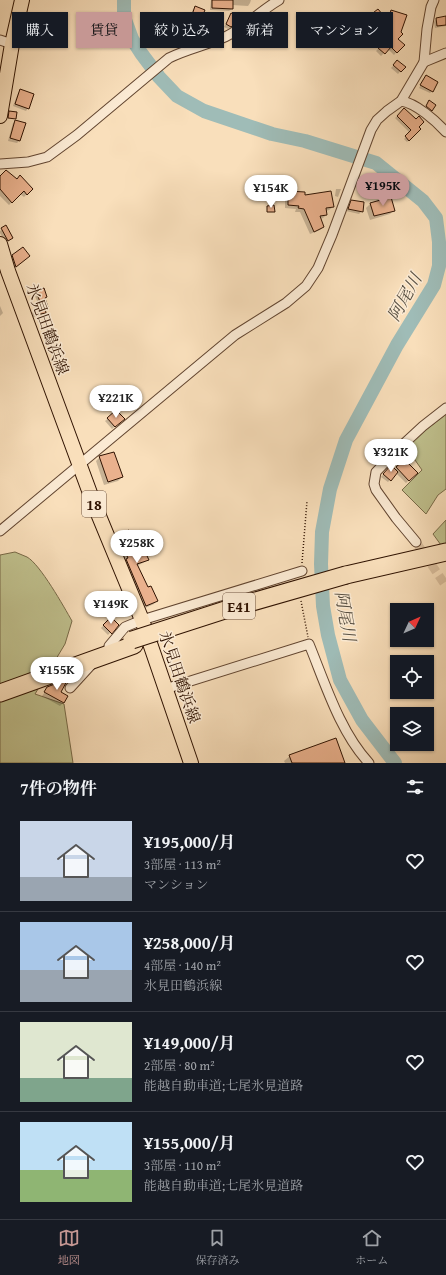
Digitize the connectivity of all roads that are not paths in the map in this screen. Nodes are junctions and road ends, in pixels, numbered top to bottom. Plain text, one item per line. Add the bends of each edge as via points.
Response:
1 (22, 0) edge
2 (279, 0) edge
3 (434, 0) edge
4 (6, 42) edge
5 (446, 53) edge
6 (424, 62) junction
7 (401, 101) junction
8 (0, 116) edge
9 (446, 132) edge
10 (0, 164) edge
11 (0, 244) edge
12 (446, 408) edge
13 (80, 464) junction
14 (0, 531) edge
15 (416, 542) tunnel mouth
16 (446, 552) edge
17 (446, 557) edge
18 (302, 571) dead end
19 (347, 578) junction
20 (142, 620) junction
21 (133, 643) junction
22 (109, 646) dead end
23 (90, 665) dead end
24 (0, 686) edge
25 (70, 688) dead end
26 (166, 689) junction
27 (0, 693) edge
28 (191, 763) edge
29 (369, 763) edge

1 - 4 main road
2 - 10 street via 233,33 169,58 46,158
3 - 6 street via 427,29
4 - 8 main road
5 - 6 street
6 - 7 street
7 - 9 street via 408,102 424,112
7 - 13 street via 377,120 366,139 332,235 318,268 306,286 286,303 235,335
11 - 13 main road, 氷見田鶴浜線 / 18
12 - 15 street via 423,426 376,472 376,490
13 - 14 street
13 - 20 main road, 氷見田鶴浜線 / 18
16 - 19 highway, E41
17 - 19 highway, E41
18 - 20 street
19 - 21 highway, E41
20 - 22 street via 125,627
20 - 26 main road, 氷見田鶴浜線 / 18
21 - 24 highway, E41
21 - 27 highway, E41
23 - 25 street
26 - 28 main road, 氷見田鶴浜線 / 18
26 - 29 street via 309,644 335,708 361,754

